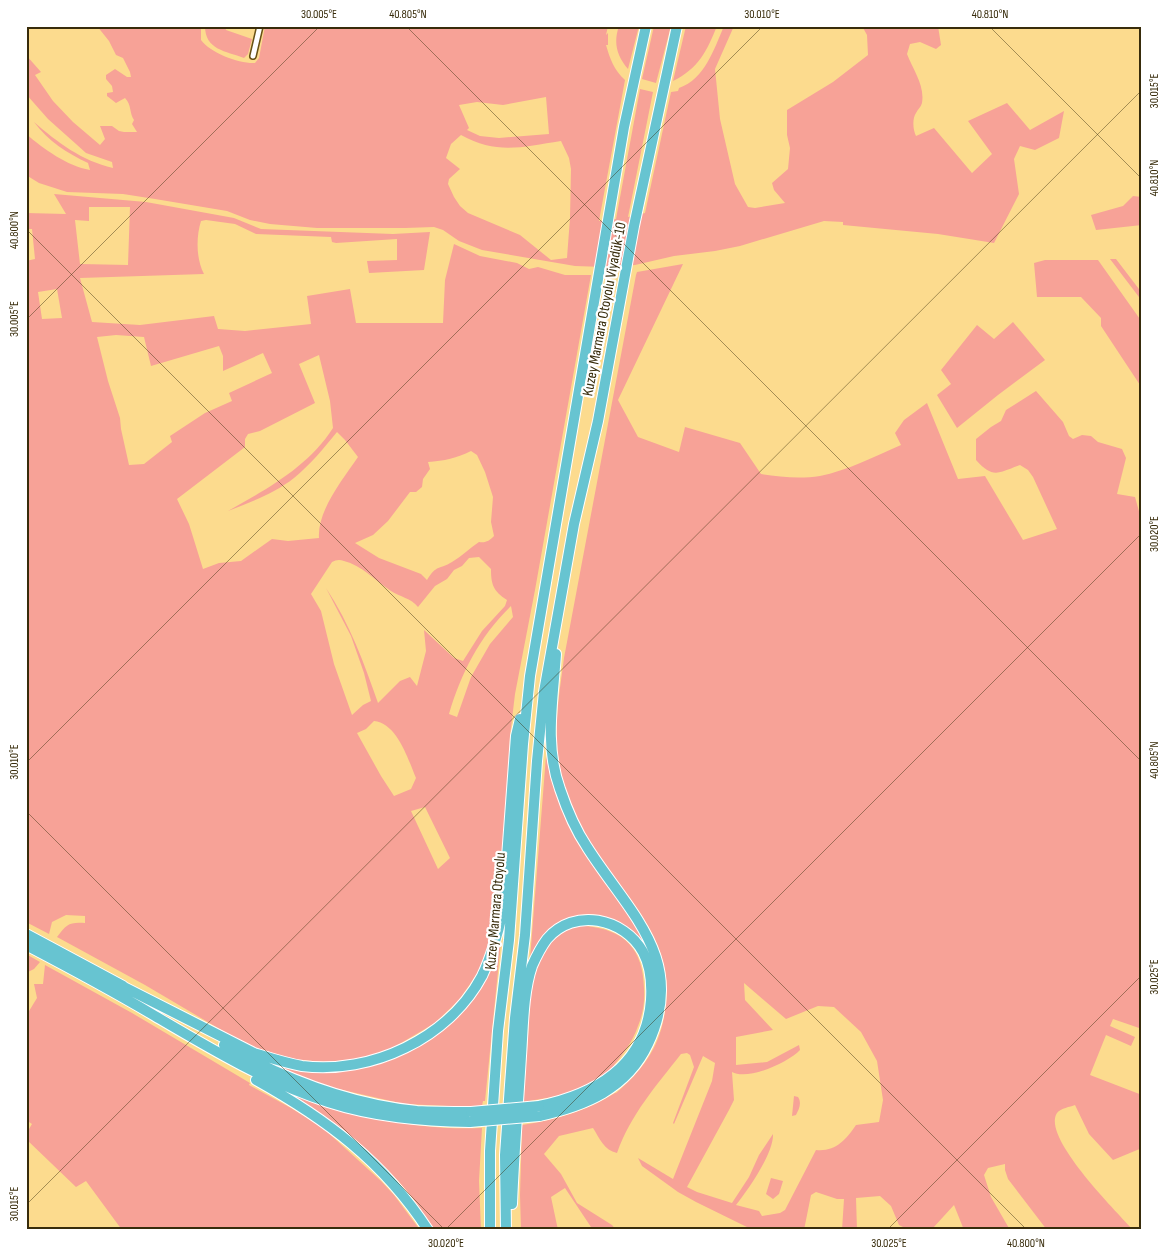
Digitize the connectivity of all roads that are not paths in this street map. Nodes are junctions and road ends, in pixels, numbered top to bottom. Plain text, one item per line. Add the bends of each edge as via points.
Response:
1 (260, 26) edge
2 (646, 26) edge
3 (677, 27) edge
4 (253, 56) dead end
5 (543, 595) joint
6 (561, 596) junction
7 (530, 676) junction
8 (26, 934) edge
9 (26, 945) edge
10 (118, 989) junction
11 (539, 1111) junction
12 (428, 1230) edge
13 (490, 1230) edge
14 (506, 1230) edge
15 (510, 1230) edge

1 - 4 street
2 - 5 highway, Kuzey Marmara Otoyolu Viyadük-10 via 623,136
3 - 6 highway, Kuzey Marmara Otoyolu Viyadük-10
5 - 7 highway, Kuzey Marmara Otoyolu
6 - 11 highway via 550,722 555,775 580,837 649,938 659,970 660,995 651,1037 639,1061 613,1088 586,1102
6 - 14 highway, Kuzey Marmara Otoyolu via 544,692 537,761 505,1155
7 - 10 highway via 516,736 503,911 497,938 481,977 465,1000 430,1032 406,1047 368,1062 303,1066 254,1053
7 - 13 highway, Kuzey Marmara Otoyolu via 510,940 498,1031 490,1151
8 - 10 highway
9 - 10 highway
10 - 11 highway, bridge via 226,1057 275,1082 344,1106 432,1122
10 - 12 highway via 228,1065 294,1102 338,1132 386,1176
11 - 15 highway via 608,1079 632,1054 646,1027 651,992 648,964 628,933 605,922 584,920 556,931 547,939 532,968 523,1021

